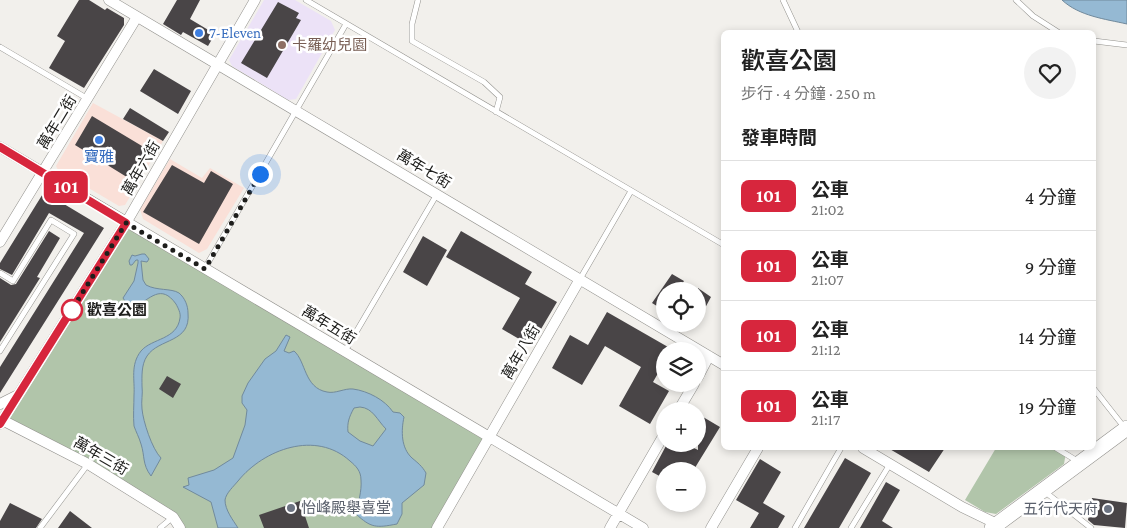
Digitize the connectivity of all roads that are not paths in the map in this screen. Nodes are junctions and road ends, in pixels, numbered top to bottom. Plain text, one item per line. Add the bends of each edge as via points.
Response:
1 (109, 0) edge
2 (255, 0) edge
3 (306, 0) edge
4 (418, 0) edge
5 (784, 0) edge
6 (1016, 0) edge
7 (137, 17) junction
8 (346, 24) junction
9 (797, 30) edge
10 (1055, 30) edge
11 (1096, 41) edge
12 (1127, 45) edge
13 (0, 48) edge
14 (217, 65) junction
15 (88, 99) junction
16 (296, 111) junction
17 (496, 112) junction
18 (0, 147) edge
19 (43, 173) junction
20 (631, 191) junction
21 (437, 194) junction
22 (126, 223) junction
23 (0, 242) edge
24 (721, 243) edge
25 (205, 269) junction
26 (0, 272) edge
27 (580, 279) junction
28 (345, 351) junction
29 (0, 352) edge
30 (710, 356) junction
31 (706, 363) edge
32 (721, 363) edge
33 (1096, 392) edge
34 (19, 394) junction
35 (0, 404) edge
36 (1, 421) edge
37 (1123, 433) edge
38 (490, 437) junction
39 (656, 449) edge
40 (757, 450) edge
41 (840, 450) edge
42 (866, 450) edge
43 (1059, 450) edge
44 (1081, 463) junction
45 (88, 464) junction
46 (890, 464) junction
47 (1043, 491) junction
48 (619, 513) junction
49 (172, 517) junction
50 (997, 527) edge
51 (40, 528) edge
52 (160, 528) edge
53 (180, 528) edge
54 (437, 528) edge
55 (610, 528) edge
56 (644, 528) edge
57 (711, 528) edge
58 (795, 528) edge
59 (851, 528) edge
60 (1091, 528) edge

1 - 7 street, 萬年七街
2 - 14 street, 萬年六街
3 - 8 lane
4 - 17 lane via 412,41 484,82 500,97
5 - 9 lane
6 - 10 lane
7 - 14 street, 萬年七街
7 - 15 street, 萬年二街
8 - 16 lane
8 - 17 lane
11 - 12 lane
13 - 15 lane
14 - 16 street, 萬年七街
14 - 22 street, 萬年六街
15 - 19 street, 萬年二街
16 - 21 street, 萬年七街
16 - 25 lane
17 - 20 lane
18 - 19 street, 萬年五街
19 - 22 street, 萬年五街
19 - 23 street, 萬年二街
20 - 24 lane
20 - 27 lane, 萬年八街
21 - 27 street, 萬年七街
21 - 28 lane
22 - 25 street, 萬年五街
22 - 34 street, 萬年六街
25 - 28 street, 萬年五街
26 - 29 lane via 13,281 51,220 74,234
27 - 30 street, 萬年七街
27 - 38 street, 萬年八街
28 - 38 street, 萬年五街
30 - 31 street
30 - 32 street, 萬年七街
33 - 37 lane
34 - 35 street
34 - 36 street, 萬年六街
36 - 45 street, 萬年三街
37 - 44 street
38 - 48 street, 萬年五街
38 - 54 street, 萬年八街
39 - 48 street
40 - 57 street
41 - 58 lane
42 - 46 street
43 - 44 lane
44 - 47 street
45 - 49 street, 萬年三街
45 - 51 lane
46 - 50 street
46 - 59 lane
47 - 50 street
47 - 60 lane
48 - 55 street
48 - 56 street, 萬年五街
49 - 52 lane
49 - 53 street, 萬年三街

